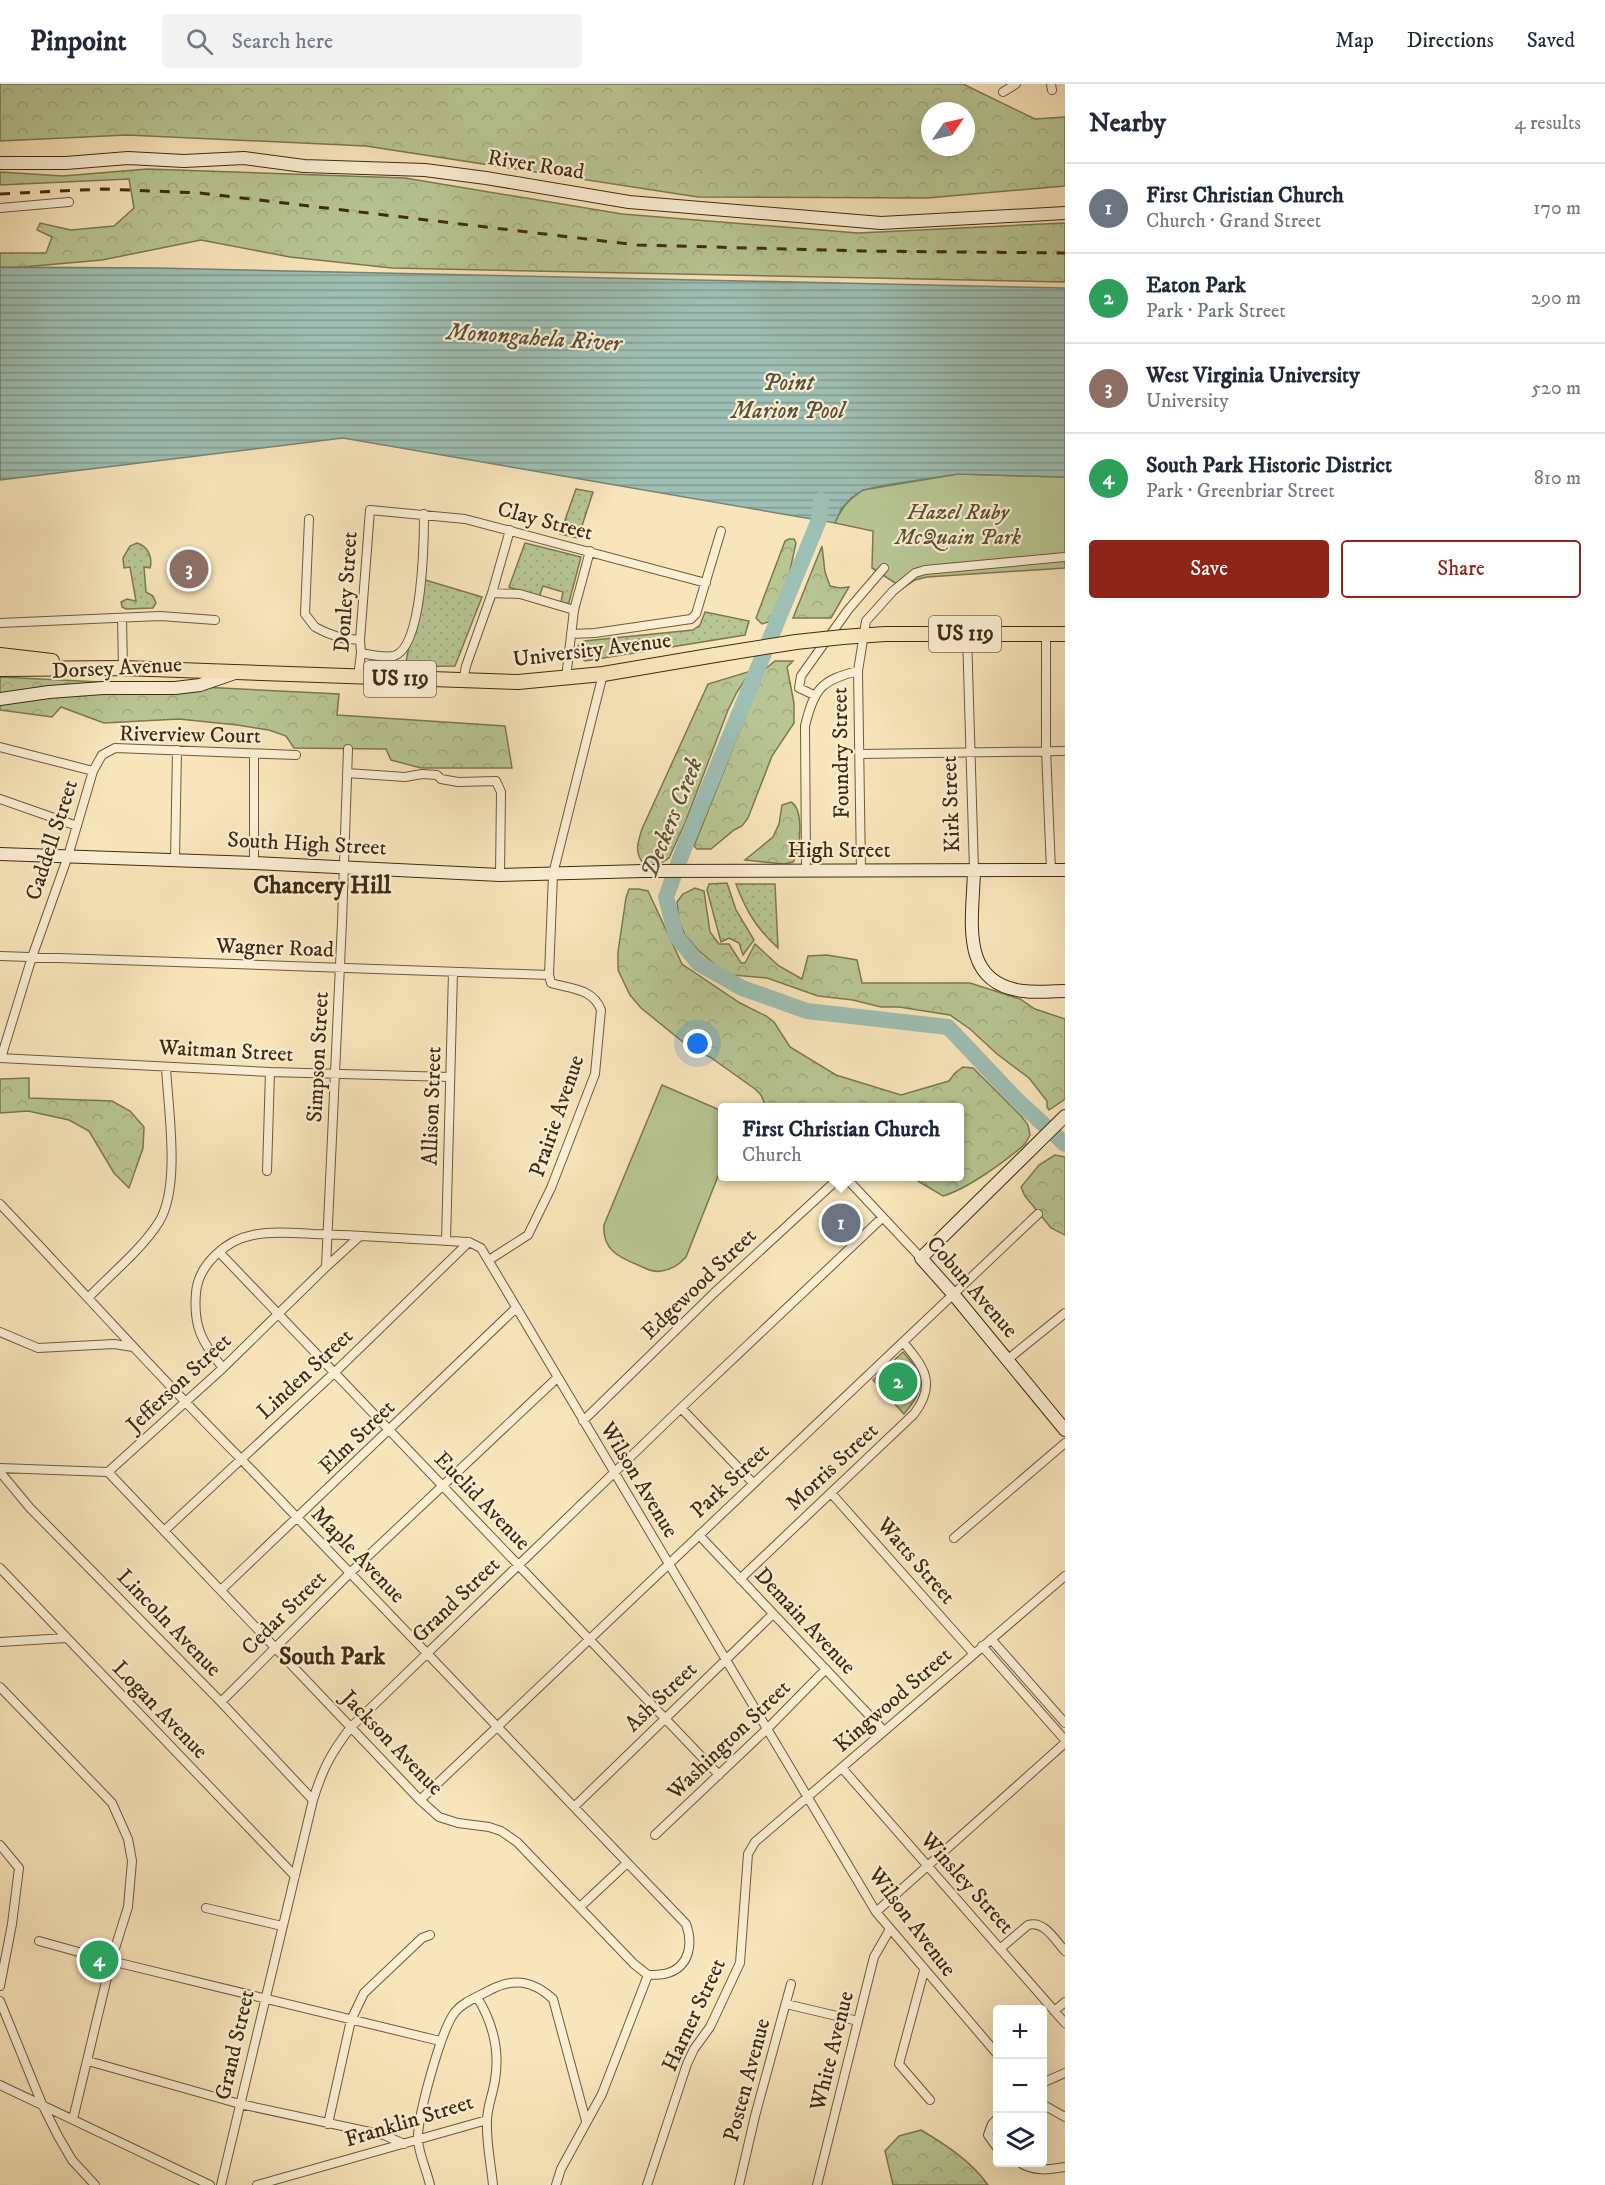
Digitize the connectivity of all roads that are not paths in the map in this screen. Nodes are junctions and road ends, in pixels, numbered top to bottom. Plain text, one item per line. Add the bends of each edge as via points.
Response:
1 (1016, 84) edge
2 (1003, 93) dead end
3 (0, 163) edge
4 (69, 202) dead end
5 (0, 208) edge
6 (1065, 213) edge
7 (370, 510) joint
8 (424, 514) junction
9 (309, 519) dead end
10 (510, 530) junction
11 (721, 531) dead end
12 (590, 552) junction
13 (1065, 557) edge
14 (884, 568) dead end
15 (706, 583) junction
16 (492, 593) junction
17 (574, 610) junction
18 (122, 618) junction
19 (214, 620) dead end
20 (0, 623) edge
21 (571, 634) junction
22 (967, 634) junction
23 (1046, 634) junction
24 (1065, 634) edge
25 (864, 635) junction
26 (360, 640) junction
27 (361, 653) junction
28 (0, 656) edge
29 (123, 668) junction
30 (0, 669) edge
31 (858, 670) junction
32 (235, 673) junction
33 (603, 674) junction
34 (358, 677) junction
35 (566, 678) junction
36 (463, 681) junction
37 (814, 695) junction
38 (0, 699) edge
39 (0, 747) edge
40 (348, 749) dead end
41 (177, 750) junction
42 (1046, 750) junction
43 (1065, 751) edge
44 (971, 753) junction
45 (254, 754) junction
46 (860, 754) junction
47 (296, 755) dead end
48 (93, 771) junction
49 (347, 773) junction
50 (0, 799) edge
51 (77, 826) junction
52 (0, 854) edge
53 (68, 856) junction
54 (176, 860) junction
55 (254, 863) junction
56 (806, 863) dead end
57 (344, 867) junction
58 (974, 870) junction
59 (1051, 870) junction
60 (1065, 870) edge
61 (861, 871) junction
62 (613, 873) joint
63 (553, 874) junction
64 (500, 875) junction
65 (0, 956) edge
66 (32, 957) junction
67 (340, 969) junction
68 (453, 972) junction
69 (549, 975) junction
70 (1065, 991) edge
71 (0, 1058) edge
72 (166, 1067) junction
73 (270, 1072) junction
74 (336, 1074) junction
75 (450, 1077) junction
76 (1065, 1116) edge
77 (267, 1172) dead end
78 (837, 1181) edge
79 (849, 1181) edge
80 (0, 1204) edge
81 (1038, 1214) dead end
82 (882, 1218) junction
83 (328, 1234) junction
84 (360, 1236) junction
85 (446, 1241) junction
86 (469, 1242) junction
87 (219, 1252) junction
88 (921, 1258) junction
89 (489, 1260) junction
90 (326, 1268) junction
91 (954, 1295) junction
92 (89, 1297) junction
93 (516, 1308) junction
94 (1065, 1313) edge
95 (278, 1314) junction
96 (0, 1332) edge
97 (903, 1342) junction
98 (133, 1347) junction
99 (1007, 1360) junction
100 (223, 1368) junction
101 (333, 1373) junction
102 (557, 1378) junction
103 (185, 1403) junction
104 (681, 1408) junction
105 (583, 1421) junction
106 (1065, 1430) edge
107 (389, 1431) junction
108 (1065, 1443) edge
109 (241, 1459) junction
110 (0, 1470) edge
111 (108, 1472) junction
112 (615, 1474) junction
113 (753, 1483) junction
114 (443, 1486) junction
115 (831, 1493) junction
116 (298, 1518) junction
117 (164, 1531) junction
118 (699, 1535) junction
119 (954, 1538) dead end
120 (669, 1563) junction
121 (518, 1564) junction
122 (0, 1568) edge
123 (350, 1573) junction
124 (1065, 1576) edge
125 (740, 1578) junction
126 (221, 1590) junction
127 (773, 1614) junction
128 (66, 1638) junction
129 (991, 1639) junction
130 (589, 1641) junction
131 (0, 1642) edge
132 (982, 1646) junction
133 (275, 1647) junction
134 (428, 1653) junction
135 (974, 1654) junction
136 (726, 1659) junction
137 (826, 1670) junction
138 (0, 1687) edge
139 (221, 1702) junction
140 (665, 1719) junction
141 (1065, 1723) edge
142 (351, 1727) junction
143 (496, 1727) junction
144 (767, 1729) junction
145 (884, 1731) junction
146 (1065, 1741) edge
147 (842, 1768) junction
148 (719, 1775) junction
149 (807, 1797) junction
150 (313, 1800) junction
151 (420, 1800) junction
152 (574, 1807) junction
153 (656, 1835) dead end
154 (0, 1845) edge
155 (748, 1854) joint
156 (627, 1863) junction
157 (927, 1866) junction
158 (295, 1876) junction
159 (580, 1907) junction
160 (206, 1908) dead end
161 (876, 1912) junction
162 (282, 1926) junction
163 (890, 1929) junction
164 (430, 1935) dead end
165 (39, 1941) dead end
166 (1001, 1948) junction
167 (1065, 1951) edge
168 (111, 1961) junction
169 (924, 1971) junction
170 (648, 1975) junction
171 (791, 1984) dead end
172 (0, 1986) edge
173 (265, 1997) junction
174 (477, 1997) junction
175 (0, 2001) edge
176 (1065, 2002) edge
177 (786, 2004) junction
178 (1054, 2011) junction
179 (351, 2020) junction
180 (858, 2021) junction
181 (1065, 2023) edge
182 (440, 2041) junction
183 (993, 2049) edge
184 (88, 2061) junction
185 (1065, 2073) edge
186 (1047, 2082) edge
187 (0, 2085) edge
188 (930, 2100) dead end
189 (240, 2103) junction
190 (42, 2104) junction
191 (1047, 2107) edge
192 (1065, 2117) edge
193 (73, 2119) junction
194 (487, 2120) junction
195 (586, 2121) junction
196 (993, 2123) edge
197 (328, 2124) junction
198 (418, 2140) junction
199 (993, 2142) edge
200 (404, 2144) junction
201 (1026, 2167) edge
202 (1065, 2167) edge
203 (95, 2185) edge
204 (210, 2185) edge
205 (221, 2185) edge
206 (257, 2185) edge
207 (430, 2185) edge
208 (494, 2185) edge
209 (556, 2185) edge
210 (646, 2185) edge
211 (739, 2185) edge
212 (817, 2185) edge

1 - 2 street
3 - 6 street, River Road via 244,158 304,166 425,170 629,202 881,223
4 - 5 street
7 - 8 street, Clay Street
7 - 26 street, Donley Street
8 - 10 street, Clay Street
8 - 27 street via 422,579 407,644 394,656
9 - 26 street via 305,614 325,632
10 - 12 street, Clay Street
10 - 16 street
11 - 15 street
12 - 15 street, Clay Street
12 - 17 street
13 - 25 street, Foundry Street via 915,573 892,591 866,621
14 - 37 street via 801,676 799,688
15 - 21 street via 691,619
16 - 17 street via 520,594
16 - 36 street
17 - 21 street
18 - 19 street
18 - 20 street
18 - 29 street
21 - 35 street
22 - 23 main road, University Avenue / US 119
22 - 25 main road, University Avenue / US 119
22 - 44 street, Kirk Street
23 - 24 main road, University Avenue / US 119
23 - 42 street
25 - 31 street, Foundry Street
25 - 33 main road, University Avenue / US 119, bridge via 796,642
26 - 27 street, Donley Street
27 - 34 street, Donley Street
28 - 29 main road, University Avenue / US 119
29 - 30 main road, University Avenue / US 119
29 - 32 main road, University Avenue / US 119
31 - 37 street via 830,680
31 - 46 street, Foundry Street
32 - 34 main road, University Avenue / US 119
32 - 38 street, Dorsey Avenue via 200,685 175,688 103,688
33 - 35 main road, University Avenue / US 119
33 - 63 street
34 - 36 main road, University Avenue / US 119
35 - 36 main road, University Avenue / US 119
37 - 56 street via 805,726
39 - 48 street
40 - 49 street, Simpson Street
41 - 45 street, Riverview Court
41 - 48 street, Riverview Court via 115,748 102,755
41 - 54 street
42 - 43 street
42 - 44 street
42 - 59 street
44 - 46 street
44 - 58 street, Kirk Street
45 - 47 street, Riverview Court
45 - 55 street
46 - 61 street, Foundry Street
48 - 51 street, Caddell Street
49 - 57 street, Simpson Street
49 - 64 street via 437,775 458,783 496,781 501,792
50 - 51 street
51 - 53 street, Caddell Street
52 - 53 street, South High Street
53 - 54 street, South High Street
53 - 66 street, Caddell Street
54 - 55 street, South High Street
55 - 57 street, South High Street
57 - 64 street, South High Street
57 - 67 street, Simpson Street
58 - 59 street, High Street
58 - 61 street, High Street
58 - 70 street, Kirk Street via 972,928 977,964 982,971 1007,988
59 - 60 street, High Street
61 - 62 street, High Street
62 - 63 street, South High Street
63 - 64 street, South High Street
63 - 69 street
65 - 66 street, Wagner Road
66 - 67 street, Wagner Road
66 - 71 street, Caddell Street
67 - 68 street, Wagner Road
67 - 74 street, Simpson Street
68 - 69 street, Wagner Road
68 - 75 street, Allison Street
69 - 89 street, Prairie Avenue via 551,982 588,992 598,1003 601,1010 595,1074 534,1225 522,1240
71 - 72 street, Waitman Street
72 - 73 street, Waitman Street
72 - 92 street via 171,1190 160,1221
73 - 74 street, Waitman Street
73 - 77 street
74 - 75 street, Waitman Street
74 - 83 street, Simpson Street
75 - 85 street, Allison Street
76 - 88 street
78 - 105 street, Edgewood Street
79 - 82 street, Cobun Avenue
80 - 92 street, Maple Avenue
81 - 91 street, Park Street
82 - 88 street, Cobun Avenue
82 - 104 street, Grand Street
83 - 84 street
83 - 87 street via 254,1234 235,1240
83 - 90 street
84 - 85 street
84 - 90 street, Jefferson Street
85 - 86 street
86 - 89 street, Wilson Avenue via 481,1248
86 - 101 street, Linden Street
87 - 95 street, Euclid Avenue
87 - 100 street via 197,1286 196,1321 210,1352
88 - 91 street, Cobun Avenue
89 - 93 street, Wilson Avenue
90 - 95 street, Jefferson Street
91 - 97 street, Park Street
91 - 99 street, Cobun Avenue
92 - 98 street, Maple Avenue
93 - 102 street, Wilson Avenue
93 - 107 street, Elm Street
94 - 99 street
95 - 100 street, Jefferson Street
95 - 101 street, Euclid Avenue
96 - 98 street via 38,1348 114,1344
97 - 113 street, Park Street
97 - 115 street, Morris Street via 925,1373 927,1384 921,1405
98 - 103 street, Maple Avenue
99 - 106 street, Cobun Avenue
100 - 103 street, Jefferson Street
101 - 107 street, Euclid Avenue
101 - 109 street, Linden Street
102 - 105 street, Wilson Avenue
102 - 114 street, Cedar Street
103 - 109 street, Maple Avenue
103 - 111 street, Jefferson Street
104 - 112 street, Grand Street
104 - 113 street
105 - 112 street, Wilson Avenue
107 - 114 street, Euclid Avenue
107 - 116 street, Elm Street
108 - 119 street
109 - 116 street, Maple Avenue
109 - 117 street, Linden Street
110 - 111 street
110 - 139 street, Lincoln Avenue via 30,1508
111 - 117 street, Jackson Avenue
112 - 120 street, Wilson Avenue
112 - 121 street, Grand Street
113 - 118 street, Park Street
114 - 121 street, Euclid Avenue
114 - 123 street, Cedar Street
115 - 125 street, Morris Street
115 - 135 street, Watts Street
116 - 123 street, Maple Avenue
116 - 126 street, Elm Street
117 - 126 street, Jackson Avenue
118 - 120 street, Park Street
118 - 125 street, Demain Avenue
120 - 130 street, Park Street
120 - 136 street, Wilson Avenue
121 - 130 street, Euclid Avenue
121 - 134 street, Grand Street
122 - 128 street, Logan Avenue
123 - 133 street, Cedar Street
123 - 134 street, Maple Avenue
124 - 129 street, Kingwood Street
125 - 127 street, Demain Avenue
126 - 133 street, Jackson Avenue
127 - 136 street, Ash Street
127 - 137 street, Demain Avenue
128 - 131 street
128 - 158 street, Logan Avenue
129 - 132 street, Kingwood Street
129 - 141 street
130 - 140 street, Euclid Avenue
130 - 143 street, Park Street
132 - 135 street, Kingwood Street
132 - 146 street
133 - 139 street, Cedar Street
133 - 142 street, Jackson Avenue
134 - 142 street, Grand Street
134 - 143 street, Maple Avenue
135 - 145 street, Kingwood Street
136 - 140 street, Ash Street
136 - 144 street, Wilson Avenue
137 - 144 street, Washington Street
137 - 145 street, Demain Avenue
138 - 168 street via 112,1803 122,1823 132,1861 131,1882 128,1907
139 - 150 street, Lincoln Avenue
140 - 148 street, Euclid Avenue
140 - 152 street, Ash Street
142 - 150 street, Grand Street via 324,1766
142 - 151 street, Jackson Avenue
143 - 151 street, Park Street
143 - 152 street, Maple Avenue
144 - 148 street, Washington Street
144 - 149 street, Wilson Avenue
145 - 147 street, Kingwood Street
146 - 157 street
147 - 149 street, Kingwood Street
147 - 157 street, Winsley Street
148 - 153 street, Washington Street
149 - 155 street, Kingwood Street via 755,1842
149 - 161 street, Wilson Avenue
150 - 158 street, Grand Street
151 - 159 street, Jackson Avenue via 439,1817 501,1831 517,1842
152 - 156 street, Maple Avenue
154 - 172 street via 19,1868
155 - 210 street, Harner Street via 740,1964 687,2064
156 - 159 street
156 - 170 street, Maple Avenue via 686,1924 689,1934 686,1960 667,1974
157 - 161 street
157 - 166 street, Winsley Street
158 - 162 street, Grand Street
159 - 170 street, Jackson Avenue
160 - 162 street
161 - 163 street, Wilson Avenue
162 - 173 street, Grand Street
163 - 169 street, Wilson Avenue
163 - 180 street, White Avenue via 874,1957
164 - 179 street via 422,1938 364,1993
165 - 168 street
166 - 167 street via 1033,1924 1044,1927
166 - 178 street, Winsley Street
168 - 173 street
168 - 184 street
169 - 183 street, Wilson Avenue
169 - 188 street via 899,2064
170 - 195 street via 602,2094
171 - 177 street, Posten Avenue
173 - 179 street
173 - 189 street, Grand Street
174 - 182 street via 456,2011
174 - 194 street, Franklin Street via 491,2025 497,2058
174 - 195 street via 509,1983 526,1983 553,1999
175 - 190 street
176 - 178 street
177 - 180 street
177 - 211 street, Posten Avenue
178 - 181 street, Winsley Street
179 - 182 street
179 - 197 street
180 - 212 street, White Avenue
182 - 198 street
184 - 189 street
184 - 193 street
185 - 186 street
187 - 190 street
189 - 197 street
189 - 205 street, Grand Street
190 - 193 street
190 - 203 street via 72,2160
191 - 192 street
193 - 204 street
194 - 198 street, Franklin Street
194 - 208 street
195 - 209 street
196 - 199 street via 988,2135
197 - 200 street via 384,2135
198 - 200 street, Franklin Street
198 - 207 street
200 - 206 street, Franklin Street
201 - 202 street via 1045,2171

